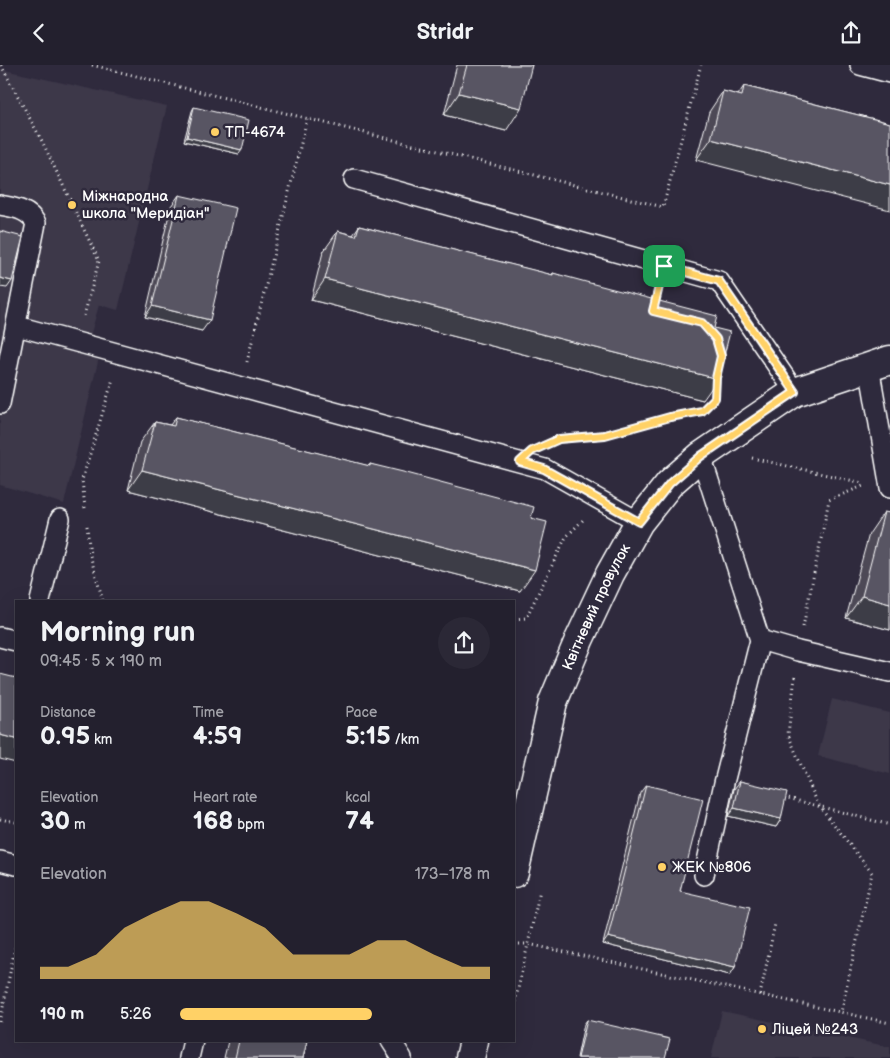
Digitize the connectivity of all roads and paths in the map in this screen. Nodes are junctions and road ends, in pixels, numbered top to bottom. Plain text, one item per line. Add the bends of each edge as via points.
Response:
1 (1, 65) edge
2 (92, 65) edge
3 (701, 65) edge
4 (860, 65) edge
5 (890, 73) edge
6 (307, 119) junction
7 (354, 179) dead end
8 (0, 205) edge
9 (664, 266) junction
10 (653, 311) edge
11 (17, 326) junction
12 (76, 342) junction
13 (120, 354) junction
14 (880, 363) edge
15 (718, 371) edge
16 (241, 387) junction
17 (795, 392) junction
18 (0, 404) edge
19 (520, 462) junction
20 (704, 464) junction
21 (890, 488) edge
22 (601, 501) junction
23 (60, 519) dead end
24 (639, 522) junction
25 (40, 600) edge
26 (103, 600) edge
27 (515, 619) edge
28 (0, 637) edge
29 (760, 639) junction
30 (15, 641) edge
31 (890, 672) edge
32 (781, 796) edge
33 (0, 819) edge
34 (15, 822) edge
35 (890, 825) edge
36 (0, 861) edge
37 (15, 865) edge
38 (515, 869) edge
39 (872, 873) dead end
40 (704, 875) dead end
41 (541, 886) dead end
42 (775, 924) dead end
43 (515, 944) edge
44 (528, 944) junction
45 (15, 948) edge
46 (760, 995) junction
47 (515, 1002) edge
48 (841, 1012) junction
49 (0, 1021) edge
50 (890, 1023) edge
51 (193, 1042) edge
52 (392, 1042) edge
53 (474, 1042) edge
54 (189, 1058) edge
55 (402, 1058) edge
56 (470, 1058) edge

1 - 12 path via 42,141 99,261
2 - 6 path
3 - 6 path via 663,207
4 - 5 lane
6 - 16 path
7 - 9 lane
8 - 11 lane via 30,214 36,223
9 - 10 path
9 - 17 lane via 719,281
11 - 12 lane
11 - 18 lane
12 - 13 lane
13 - 16 lane
13 - 26 path via 82,480 90,555
14 - 17 street, Квітневий провулок
14 - 21 lane
15 - 19 path via 715,398 702,411 605,435 559,439 532,451
16 - 19 lane
17 - 20 street, Квітневий провулок
19 - 22 lane via 544,469
20 - 21 path via 736,454
20 - 24 street, Квітневий провулок via 670,483
20 - 29 lane
22 - 24 lane
22 - 27 path via 566,537 526,618
23 - 25 lane
24 - 38 street, Квітневий провулок via 610,574 554,702
28 - 30 lane
29 - 31 lane
29 - 40 lane
32 - 35 path
33 - 34 path
36 - 37 lane
39 - 48 path
41 - 44 path
42 - 46 path
43 - 44 path
44 - 46 path
44 - 47 path
45 - 49 path
46 - 48 path
48 - 50 path
51 - 54 lane
52 - 55 lane
53 - 56 street

